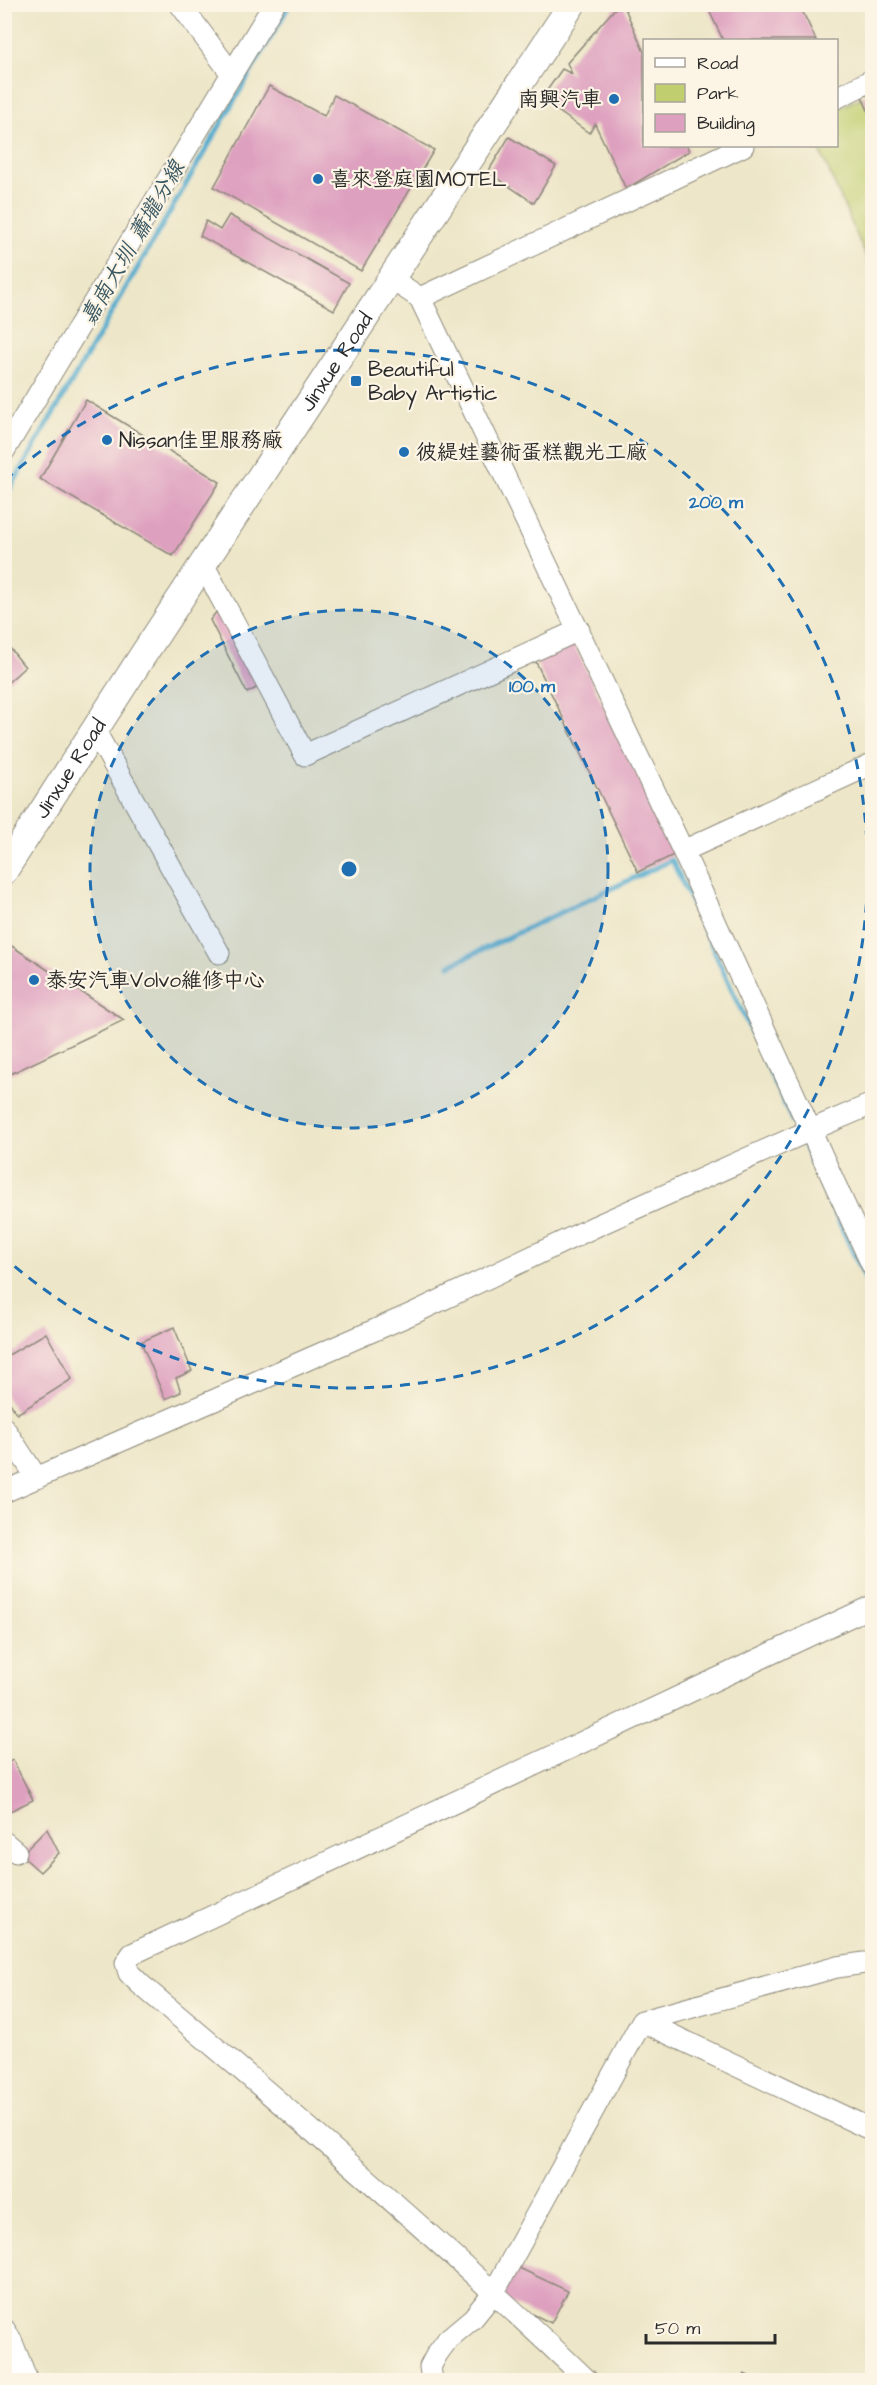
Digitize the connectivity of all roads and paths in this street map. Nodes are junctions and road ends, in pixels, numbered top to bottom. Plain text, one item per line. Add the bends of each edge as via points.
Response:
1 (180, 4) edge
2 (274, 4) edge
3 (572, 4) edge
4 (231, 73) junction
5 (873, 80) edge
6 (838, 98) edge
7 (741, 147) edge
8 (390, 278) junction
9 (420, 298) junction
10 (4, 451) edge
11 (202, 564) junction
12 (579, 630) junction
13 (95, 731) junction
14 (873, 764) edge
15 (683, 851) junction
16 (4, 871) edge
17 (219, 953) dead end
18 (873, 1104) edge
19 (811, 1130) junction
20 (873, 1265) edge
21 (4, 1428) edge
22 (36, 1478) junction
23 (4, 1492) edge
24 (873, 1606) edge
25 (873, 1964) edge
26 (642, 2021) junction
27 (873, 2130) edge
28 (494, 2292) junction
29 (4, 2329) edge
30 (4, 2376) edge
31 (13, 2380) edge
32 (27, 2380) edge
33 (432, 2380) edge
34 (587, 2380) edge

1 - 4 lane
2 - 4 lane
3 - 8 main road, Jinxue Road
4 - 10 lane
5 - 6 lane
7 - 9 lane
8 - 9 lane
8 - 11 main road, Jinxue Road
9 - 12 lane
11 - 12 lane via 305,755
11 - 13 main road, Jinxue Road
12 - 15 lane
13 - 16 main road, Jinxue Road
13 - 17 lane
14 - 15 lane
15 - 19 lane
18 - 19 lane
19 - 20 lane
19 - 22 lane via 416,1312
21 - 22 lane
22 - 23 lane
24 - 28 lane via 132,1954 126,1963 129,1973 140,1984 290,2109
25 - 26 lane via 837,1967
26 - 27 lane
26 - 28 lane
28 - 33 lane via 437,2354 430,2367
28 - 34 lane
29 - 32 lane
30 - 31 main road

